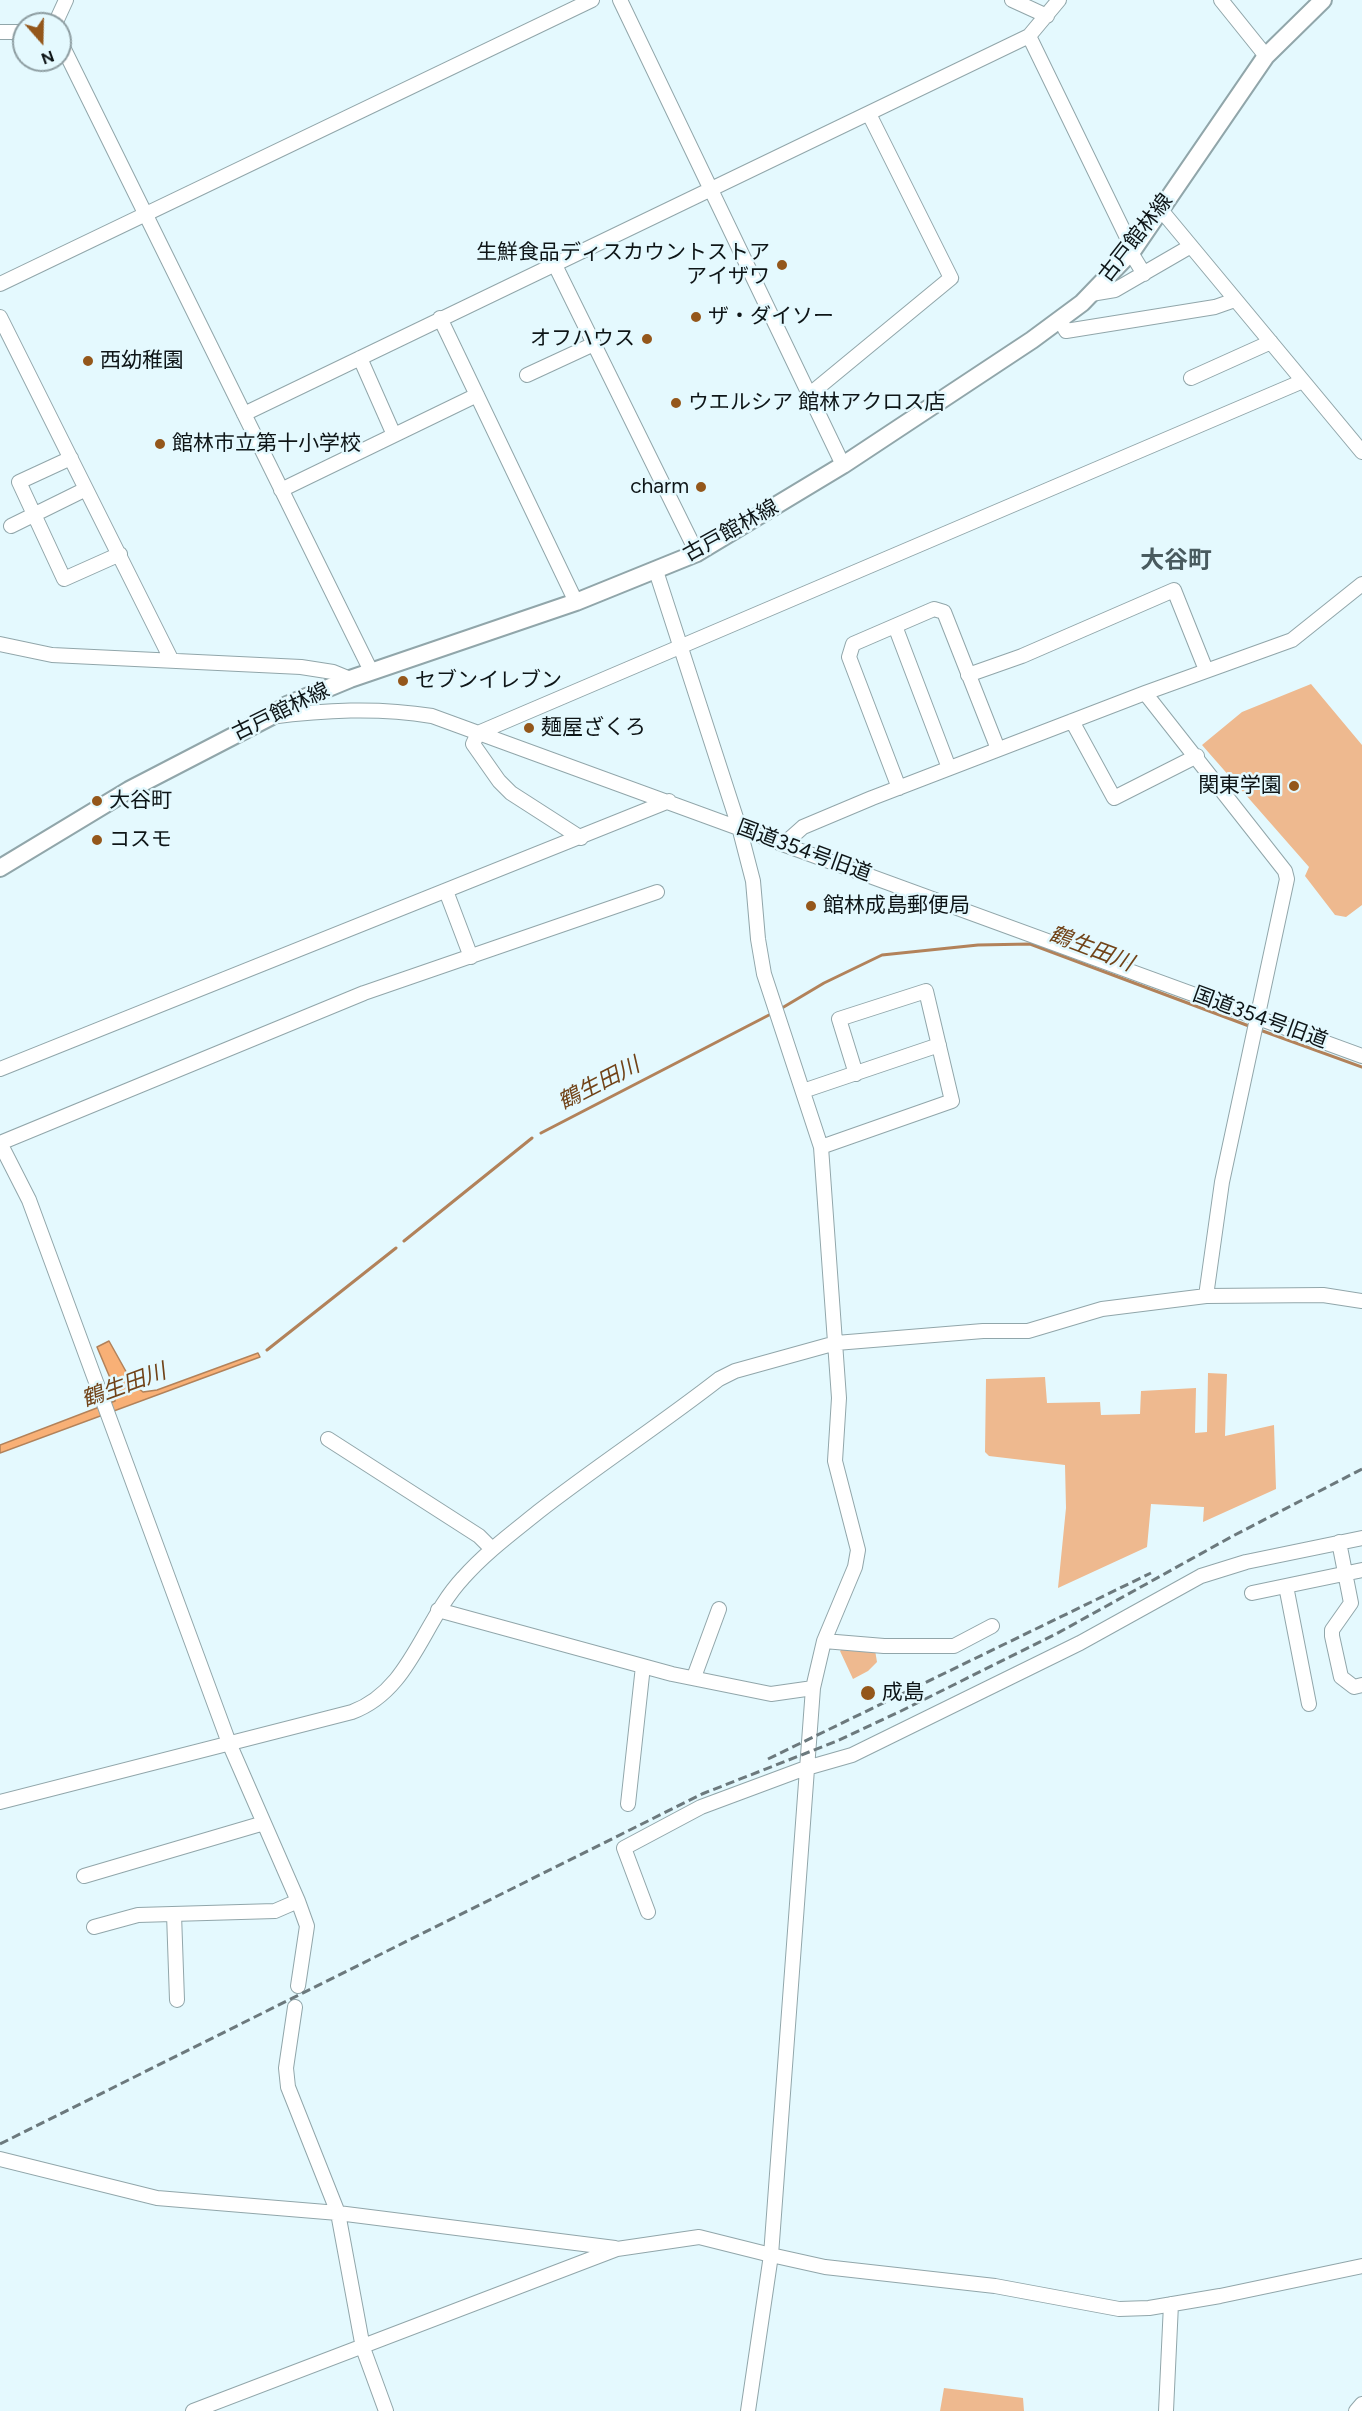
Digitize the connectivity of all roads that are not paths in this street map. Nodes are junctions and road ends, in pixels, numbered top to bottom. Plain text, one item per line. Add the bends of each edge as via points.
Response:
1 (592, 0) edge
2 (620, 0) edge
3 (1012, 0) edge
4 (1059, 0) edge
5 (1221, 0) edge
6 (1323, 0) edge
7 (1047, 16) junction
8 (1029, 36) junction
9 (1266, 56) junction
10 (72, 66) edge
11 (869, 114) junction
12 (711, 191) junction
13 (1161, 210) junction
14 (145, 215) junction
15 (1191, 246) junction
16 (1133, 250) junction
17 (555, 265) junction
18 (1144, 273) junction
19 (0, 284) edge
20 (1091, 294) junction
21 (1235, 300) junction
22 (0, 317) edge
23 (440, 318) junction
24 (1060, 320) junction
25 (1271, 342) junction
26 (594, 344) junction
27 (360, 358) junction
28 (527, 375) dead end
29 (1191, 378) dead end
30 (1303, 381) junction
31 (809, 394) junction
32 (477, 395) junction
33 (244, 414) junction
34 (394, 435) junction
35 (1362, 452) edge
36 (70, 458) junction
37 (843, 465) junction
38 (86, 489) junction
39 (281, 490) junction
40 (35, 515) junction
41 (11, 526) dead end
42 (697, 553) junction
43 (120, 554) junction
44 (657, 571) junction
45 (1362, 584) edge
46 (576, 602) junction
47 (895, 626) junction
48 (0, 645) edge
49 (680, 645) junction
50 (171, 659) junction
51 (1206, 670) junction
52 (371, 671) junction
53 (968, 675) junction
54 (350, 679) junction
55 (1145, 693) junction
56 (270, 717) junction
57 (1072, 721) junction
58 (478, 733) junction
59 (998, 749) junction
60 (1197, 756) junction
61 (949, 768) junction
62 (899, 788) junction
63 (669, 801) junction
64 (739, 827) junction
65 (581, 838) junction
66 (785, 843) junction
67 (0, 868) edge
68 (446, 891) junction
69 (657, 892) dead end
70 (471, 957) junction
71 (1258, 1018) junction
72 (939, 1045) junction
73 (1362, 1056) edge
74 (0, 1070) edge
75 (856, 1074) junction
76 (803, 1091) junction
77 (0, 1143) edge
78 (821, 1147) junction
79 (14, 1172) junction
80 (0, 1177) edge
81 (1206, 1296) junction
82 (1362, 1301) edge
83 (836, 1343) junction
84 (328, 1439) dead end
85 (1362, 1538) edge
86 (1339, 1542) junction
87 (492, 1549) junction
88 (1362, 1570) edge
89 (1346, 1574) junction
90 (1286, 1586) junction
91 (1252, 1593) dead end
92 (719, 1609) dead end
93 (438, 1610) junction
94 (992, 1626) dead end
95 (824, 1641) junction
96 (642, 1666) junction
97 (693, 1677) junction
98 (1362, 1685) edge
99 (813, 1688) junction
100 (1309, 1704) dead end
101 (229, 1743) junction
102 (808, 1769) junction
103 (0, 1802) edge
104 (628, 1803) dead end
105 (264, 1822) junction
106 (84, 1876) dead end
107 (298, 1901) junction
108 (648, 1912) dead end
109 (174, 1914) junction
110 (94, 1927) dead end
111 (298, 1986) dead end
112 (177, 2000) dead end
113 (296, 2007) dead end
114 (0, 2159) edge
115 (338, 2213) junction
116 (617, 2249) junction
117 (771, 2255) junction
118 (1362, 2266) edge
119 (1171, 2304) junction
120 (363, 2348) junction
121 (1362, 2404) edge
122 (193, 2411) edge
123 (386, 2411) edge
124 (748, 2411) edge
125 (1166, 2411) edge
126 (1356, 2411) edge

1 - 14 street
2 - 12 street
3 - 7 street
4 - 7 street
5 - 9 street
6 - 9 main road, 古戸館林線
7 - 8 street
8 - 11 street
8 - 16 street
9 - 13 main road, 古戸館林線
10 - 14 street
11 - 12 street
11 - 31 street via 951,278
12 - 17 street
12 - 31 street
13 - 15 street
13 - 16 main road, 古戸館林線
14 - 19 street
14 - 33 street
15 - 18 street
15 - 21 street
16 - 18 street
16 - 20 main road, 古戸館林線
17 - 23 street
17 - 26 street
18 - 20 street via 1115,290
20 - 24 main road, 古戸館林線
21 - 24 street via 1215,307 1066,331
21 - 25 street
22 - 36 street
23 - 27 street
23 - 32 street
24 - 37 main road, 古戸館林線
25 - 29 street
25 - 30 street
26 - 28 street
26 - 42 street
27 - 33 street
27 - 34 street
30 - 35 street
30 - 49 street
31 - 37 street
32 - 34 street
32 - 46 street
33 - 39 street
34 - 39 street
36 - 38 street
36 - 40 street via 19,482
37 - 42 main road, 古戸館林線
38 - 40 street
38 - 43 street
39 - 52 street
40 - 41 street
40 - 43 street via 64,579
42 - 44 main road, 古戸館林線
43 - 50 street
44 - 46 main road, 古戸館林線
44 - 49 street
45 - 51 street via 1292,640
46 - 52 main road, 古戸館林線
47 - 53 street via 934,609 944,612
47 - 61 street
47 - 62 street via 853,644 849,657
48 - 50 street via 52,655
49 - 58 street
49 - 64 street
50 - 54 street via 301,667
51 - 53 street via 1174,590 1022,656
51 - 55 street
52 - 54 main road, 古戸館林線
53 - 59 street
54 - 56 main road, 古戸館林線 via 287,705
55 - 57 street
55 - 60 street
56 - 58 street, 国道354号旧道 via 391,710 432,716
56 - 67 main road, 古戸館林線 via 129,790
57 - 59 street
57 - 60 street via 1114,798
58 - 63 street, 国道354号旧道
58 - 65 street via 473,744 511,794
59 - 61 street
60 - 71 street via 1285,871 1287,879
61 - 62 street
62 - 66 street via 803,828
63 - 64 street, 国道354号旧道
63 - 65 street
64 - 66 street, 国道354号旧道
64 - 76 street via 753,881 764,974
65 - 68 street
66 - 71 street, 国道354号旧道
68 - 70 street
68 - 74 street
69 - 70 street
70 - 77 street via 354,997
71 - 73 street, 国道354号旧道
71 - 81 street via 1222,1182
72 - 75 street
72 - 75 street via 926,990 839,1019
72 - 78 street via 952,1101
75 - 76 street
76 - 78 street
77 - 79 street
78 - 83 street
79 - 80 street
79 - 101 street via 29,1200
81 - 82 street via 1323,1295
81 - 83 street via 1102,1309 1028,1331
83 - 87 street via 719,1379 594,1468
83 - 95 street via 839,1398 835,1461 858,1550 855,1567
84 - 87 street via 479,1536
85 - 86 street
86 - 89 street
86 - 102 street via 1201,1576 1080,1643 926,1719 844,1758
87 - 93 street via 463,1577
88 - 89 street
89 - 90 street
89 - 98 street via 1351,1603 1332,1636 1341,1677 1354,1687
90 - 91 street
90 - 100 street
92 - 97 street
93 - 96 street
93 - 101 street via 389,1691 373,1703 352,1712
94 - 95 street via 954,1646
95 - 99 street
96 - 97 street
96 - 104 street
97 - 99 street via 771,1694
99 - 102 street
101 - 103 street
101 - 105 street
102 - 108 street via 701,1807 624,1848
102 - 117 street
105 - 106 street
105 - 107 street
107 - 109 street via 275,1911
107 - 111 street via 307,1926
109 - 110 street via 138,1915
109 - 112 street
113 - 115 street via 286,2068 288,2087
114 - 115 street via 157,2198
115 - 116 street
115 - 120 street
116 - 117 street via 699,2238
116 - 120 street
117 - 119 street via 825,2267 995,2286 1119,2309
117 - 124 street
118 - 119 street
119 - 125 street
120 - 122 street
120 - 123 street
121 - 126 street

